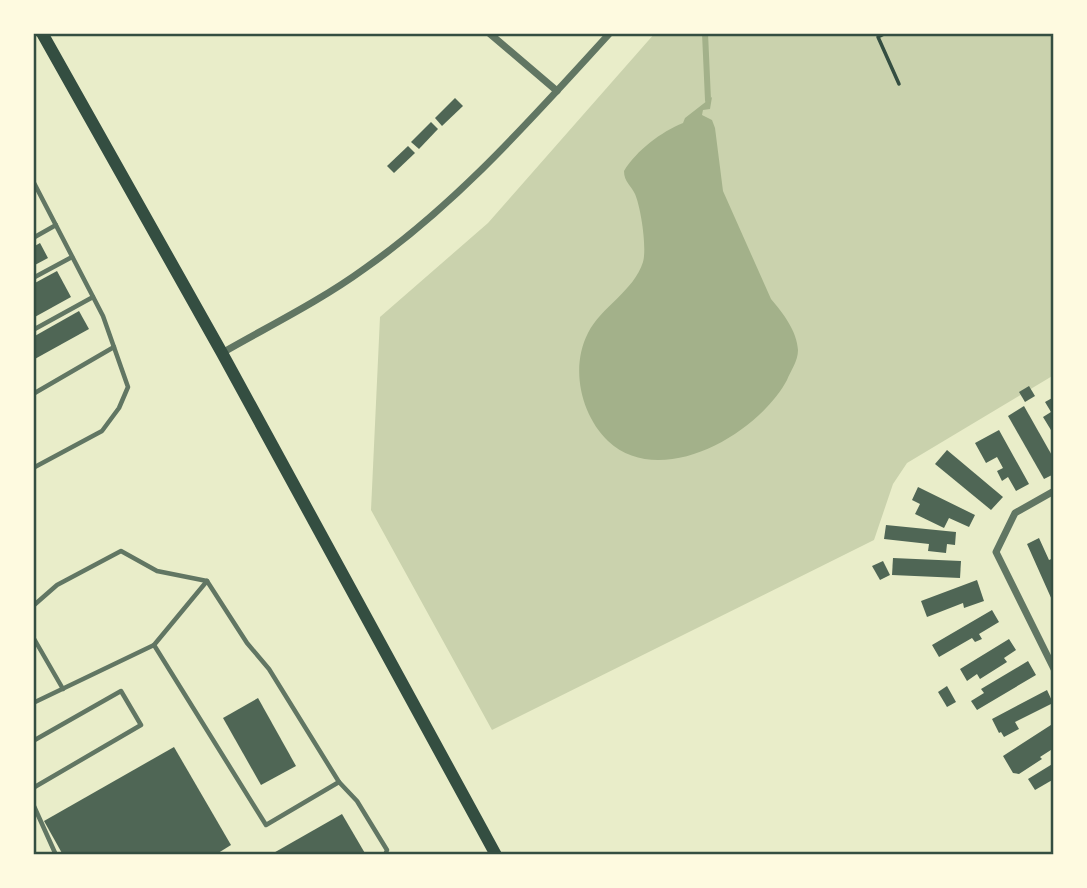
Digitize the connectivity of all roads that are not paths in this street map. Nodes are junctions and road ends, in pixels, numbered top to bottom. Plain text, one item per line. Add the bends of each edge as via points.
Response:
1 (42, 33) edge
2 (489, 33) edge
3 (610, 33) edge
4 (557, 91) junction
5 (34, 183) edge
6 (56, 225) junction
7 (33, 238) edge
8 (72, 257) junction
9 (33, 278) edge
10 (93, 297) junction
11 (33, 330) edge
12 (114, 348) junction
13 (222, 353) junction
14 (33, 394) edge
15 (33, 468) edge
16 (1054, 492) edge
17 (207, 581) junction
18 (33, 606) edge
19 (33, 637) edge
20 (154, 645) junction
21 (1054, 669) edge
22 (63, 689) junction
23 (33, 704) edge
24 (33, 741) edge
25 (339, 782) junction
26 (33, 789) edge
27 (33, 804) edge
28 (56, 855) edge
29 (385, 855) edge
30 (496, 855) edge

1 - 13 main road
2 - 4 street
3 - 4 street
4 - 13 street via 474,178 401,242 335,289
5 - 6 lane
6 - 7 lane
6 - 8 lane
8 - 9 lane
8 - 10 lane
10 - 11 lane
10 - 12 lane
12 - 14 lane
12 - 15 lane via 128,387 119,408 102,431
13 - 30 main road
16 - 21 street via 1015,513 996,552
17 - 18 lane via 157,571 121,551 57,585
17 - 20 lane
17 - 25 lane via 269,669
19 - 22 lane
20 - 22 lane
20 - 25 lane via 266,825
22 - 23 lane
24 - 26 lane via 121,691 141,725
25 - 29 lane via 357,801 387,850
27 - 28 lane

